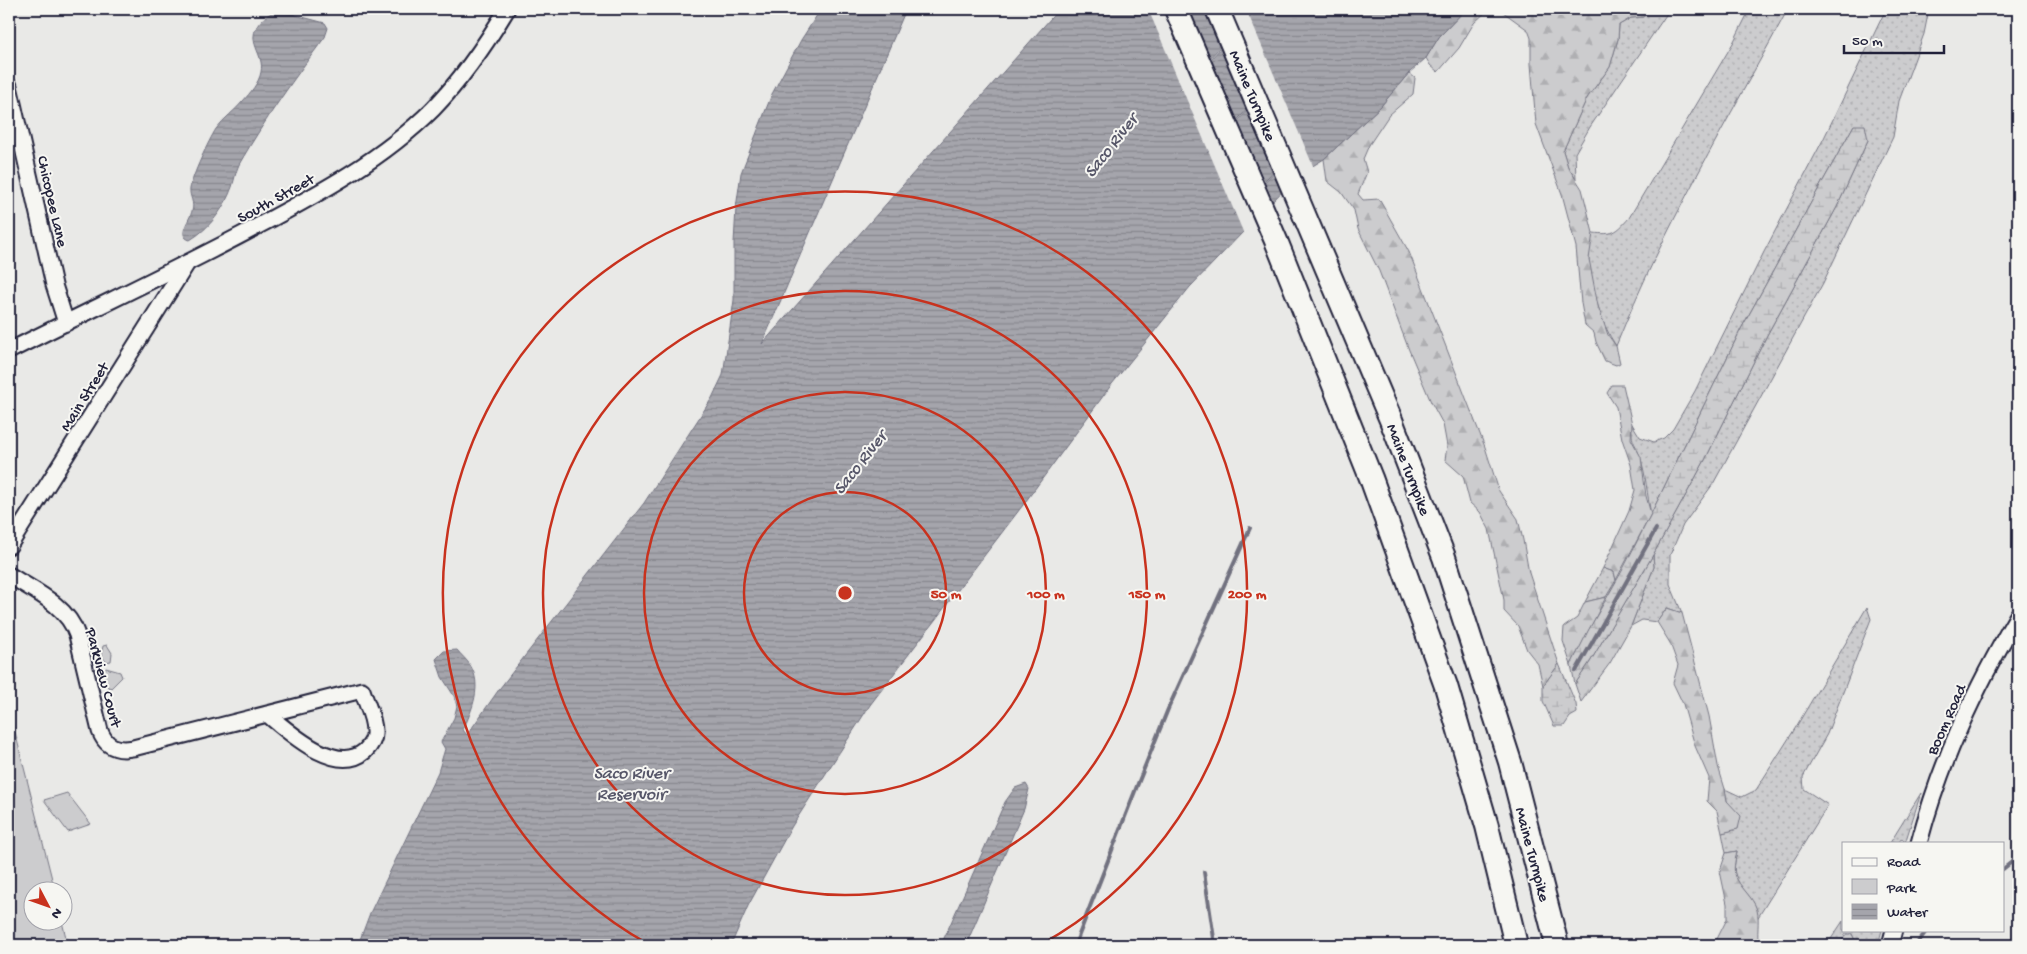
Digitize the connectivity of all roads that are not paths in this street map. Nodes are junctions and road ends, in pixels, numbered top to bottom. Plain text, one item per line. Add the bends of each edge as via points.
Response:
1 (507, 9) edge
2 (1176, 9) edge
3 (1217, 9) edge
4 (9, 86) edge
5 (186, 265) junction
6 (66, 323) junction
7 (9, 351) edge
8 (9, 546) edge
9 (9, 575) edge
10 (2018, 615) edge
11 (268, 714) junction
12 (1920, 842) edge
13 (1893, 932) edge
14 (1516, 945) edge
15 (1557, 945) edge
16 (1890, 945) edge

1 - 5 street, South Street via 454,86 397,140 323,190
2 - 14 highway via 1277,243 1371,478 1446,686 1487,826
3 - 15 highway, Maine Turnpike via 1391,420 1444,557 1510,762
4 - 6 street, Chicopee Lane via 54,285
5 - 6 street, South Street
5 - 8 street, Main Street
6 - 7 street, South Street
9 - 11 street, Parkview Court via 59,608 71,621 100,731 114,748 124,750
10 - 12 street, Boom Road via 1977,688 1955,736
11 - 11 street, Parkview Court via 362,690 374,725 374,739 366,750 354,757 335,757 302,743
13 - 16 street

